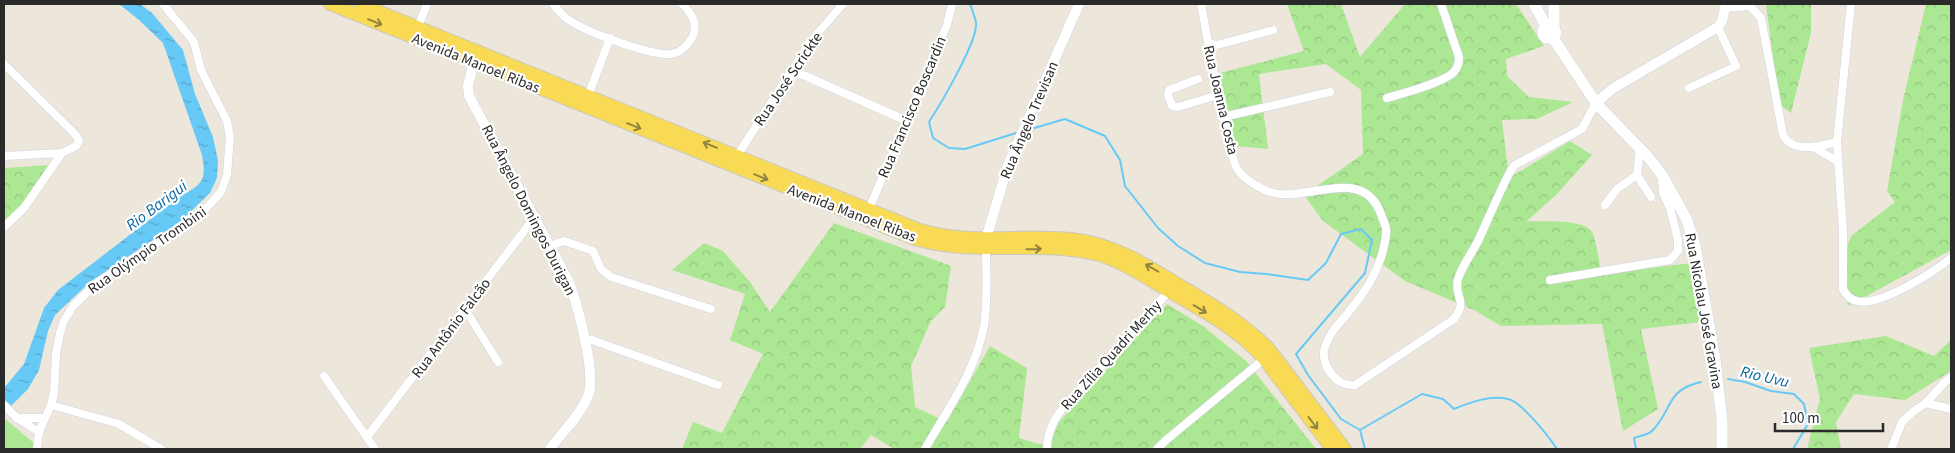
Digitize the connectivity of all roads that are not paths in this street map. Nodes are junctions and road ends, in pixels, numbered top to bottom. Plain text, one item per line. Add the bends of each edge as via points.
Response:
1 (163, 4) edge
2 (330, 4) edge
3 (360, 4) edge
4 (427, 4) edge
5 (553, 4) edge
6 (682, 4) edge
7 (844, 4) edge
8 (952, 4) edge
9 (1079, 4) edge
10 (1201, 4) edge
11 (1441, 4) edge
12 (1534, 4) edge
13 (1554, 4) edge
14 (1850, 4) edge
15 (1726, 6) edge
16 (418, 27) junction
17 (1718, 27) junction
18 (1273, 30) dead end
19 (1551, 31) junction
20 (610, 38) junction
21 (1208, 43) junction
22 (475, 56) junction
23 (4, 64) edge
24 (792, 70) junction
25 (1198, 79) dead end
26 (1690, 88) dead end
27 (1330, 92) dead end
28 (556, 95) junction
29 (1218, 95) junction
30 (588, 96) junction
31 (1387, 98) dead end
32 (1596, 103) junction
33 (596, 111) junction
34 (629, 112) junction
35 (1223, 117) junction
36 (906, 121) junction
37 (1837, 142) junction
38 (1813, 147) junction
39 (1640, 149) junction
40 (61, 155) junction
41 (4, 156) edge
42 (1837, 161) junction
43 (738, 162) junction
44 (1637, 175) junction
45 (1662, 175) junction
46 (1651, 197) dead end
47 (1605, 205) dead end
48 (839, 209) junction
49 (869, 209) junction
50 (534, 218) junction
51 (879, 225) junction
52 (907, 225) junction
53 (4, 226) edge
54 (986, 244) junction
55 (550, 246) junction
56 (1951, 258) edge
57 (1550, 280) dead end
58 (1169, 291) junction
59 (1194, 293) junction
60 (465, 309) junction
61 (711, 309) dead end
62 (584, 341) junction
63 (1267, 354) junction
64 (498, 362) dead end
65 (324, 376) dead end
66 (1951, 377) edge
67 (718, 385) dead end
68 (1926, 403) junction
69 (4, 405) edge
70 (51, 405) junction
71 (1951, 409) edge
72 (17, 418) junction
73 (44, 418) junction
74 (39, 432) junction
75 (367, 438) junction
76 (1892, 447) dead end
77 (37, 449) edge
78 (161, 449) edge
79 (375, 449) edge
80 (550, 449) edge
81 (925, 449) edge
82 (1047, 449) edge
83 (1157, 449) edge
84 (1332, 449) edge
85 (1345, 449) edge
86 (1722, 449) edge

1 - 70 street, Rua Olýmpio Trombini via 194,42 201,70 227,121 230,146 226,175 221,192 200,215 98,282 73,306 59,338
2 -> 22 main road, Avenida Manoel Ribas
3 - 16 main road, Avenida Manoel Ribas
4 - 16 street
5 - 20 street via 569,20
6 - 20 street via 695,25 694,34 682,51 663,54
7 - 24 street, Rua José Scrickte via 810,42
8 - 36 street, Rua Francisco Boscardin via 947,26
9 - 54 street, Rua Ângelo Trevisan via 1005,175
10 - 21 street, Rua Joanna Costa
11 - 31 street via 1458,57 1455,71 1440,80
12 - 19 main road, Rua Nicolau José Gravina
13 - 19 main road
14 - 37 street
15 - 17 street
15 - 38 street via 1750,6 1761,18 1783,135 1786,141
16 - 22 main road, Avenida Manoel Ribas
17 - 26 street via 1736,66
17 - 32 street via 1612,90
18 - 21 street via 1217,45
19 - 32 main road, Rua Nicolau José Gravina
20 - 30 street
21 - 29 street, Rua Joanna Costa
22 - 28 main road, Avenida Manoel Ribas
22 - 30 main road, Avenida Manoel Ribas
22 - 50 street, Rua Ângelo Domingos Durigan via 468,85 469,96
23 - 40 street via 76,135 79,141 76,146
24 - 36 street
24 - 43 street, Rua José Scrickte
25 - 29 street via 1169,90 1172,106
27 - 35 street
28 - 30 main road via 578,100
28 - 33 main road, Avenida Manoel Ribas
29 - 35 street, Rua Joanna Costa
30 - 34 main road, Avenida Manoel Ribas
32 - 35 street, Rua Joanna Costa via 1582,129 1511,170 1459,276 1462,304 1454,319 1348,386 1341,384 1325,363 1324,348 1330,333 1377,272 1386,228 1376,202 1356,188 1289,194 1266,191 1236,167
32 - 39 main road, Rua Nicolau José Gravina
33 - 34 main road via 602,107
33 -> 43 main road, Avenida Manoel Ribas via 716,159
43 -> 34 main road, Avenida Manoel Ribas
36 - 49 street, Rua Francisco Boscardin
37 - 38 street
37 - 42 street
38 - 42 street
39 - 44 street
39 - 45 main road, Rua Nicolau José Gravina
40 - 41 street
40 - 53 street via 24,208
42 - 56 street via 1843,231 1843,289 1847,297 1858,302 1880,298 1917,281
43 -> 48 main road, Avenida Manoel Ribas
43 - 49 main road, Avenida Manoel Ribas via 755,164
44 - 46 street
44 - 47 street via 1617,189
45 - 57 street via 1663,193 1678,240 1678,251 1670,260
45 - 86 main road, Rua Nicolau José Gravina via 1687,220 1695,246 1715,359
48 - 49 main road via 858,213
48 - 51 main road, Avenida Manoel Ribas
49 - 52 main road, Avenida Manoel Ribas
50 - 55 street, Rua Ângelo Domingos Durigan
50 - 60 street, Rua Antônio Falcão
51 - 52 main road via 883,220
51 - 54 main road, Avenida Manoel Ribas via 942,246
52 - 54 main road, Avenida Manoel Ribas
54 -> 58 main road, Avenida Manoel Ribas via 1089,252 1119,263
59 -> 54 main road, Avenida Manoel Ribas via 1137,260 1103,245 1070,238
54 - 81 street via 986,306 980,342 965,378
55 - 61 street via 564,240 570,242 593,252 601,270 611,277
55 - 62 street, Rua Ângelo Domingos Durigan via 572,290
58 - 59 main road via 1174,288
58 -> 63 main road, Avenida Manoel Ribas
58 - 82 street, Rua Zília Quadri Merhy via 1060,412 1050,430
59 - 63 main road, Avenida Manoel Ribas via 1245,327
60 - 64 street
60 - 75 street, Rua Antônio Falcão
62 - 67 street via 592,340
62 - 80 street, Rua Ângelo Domingos Durigan via 590,392
63 - 83 street
63 -> 84 main road, Avenida Manoel Ribas
63 - 85 main road, Avenida Manoel Ribas
65 - 75 street
66 - 68 street
68 - 71 street
68 - 76 street via 1902,422
69 - 72 street
70 - 73 street, Rua Olýmpio Trombini
70 - 78 street via 119,424
72 - 73 street
72 - 74 street
73 - 74 street, Rua Olýmpio Trombini
74 - 77 street, Rua Olýmpio Trombini
75 - 79 street

